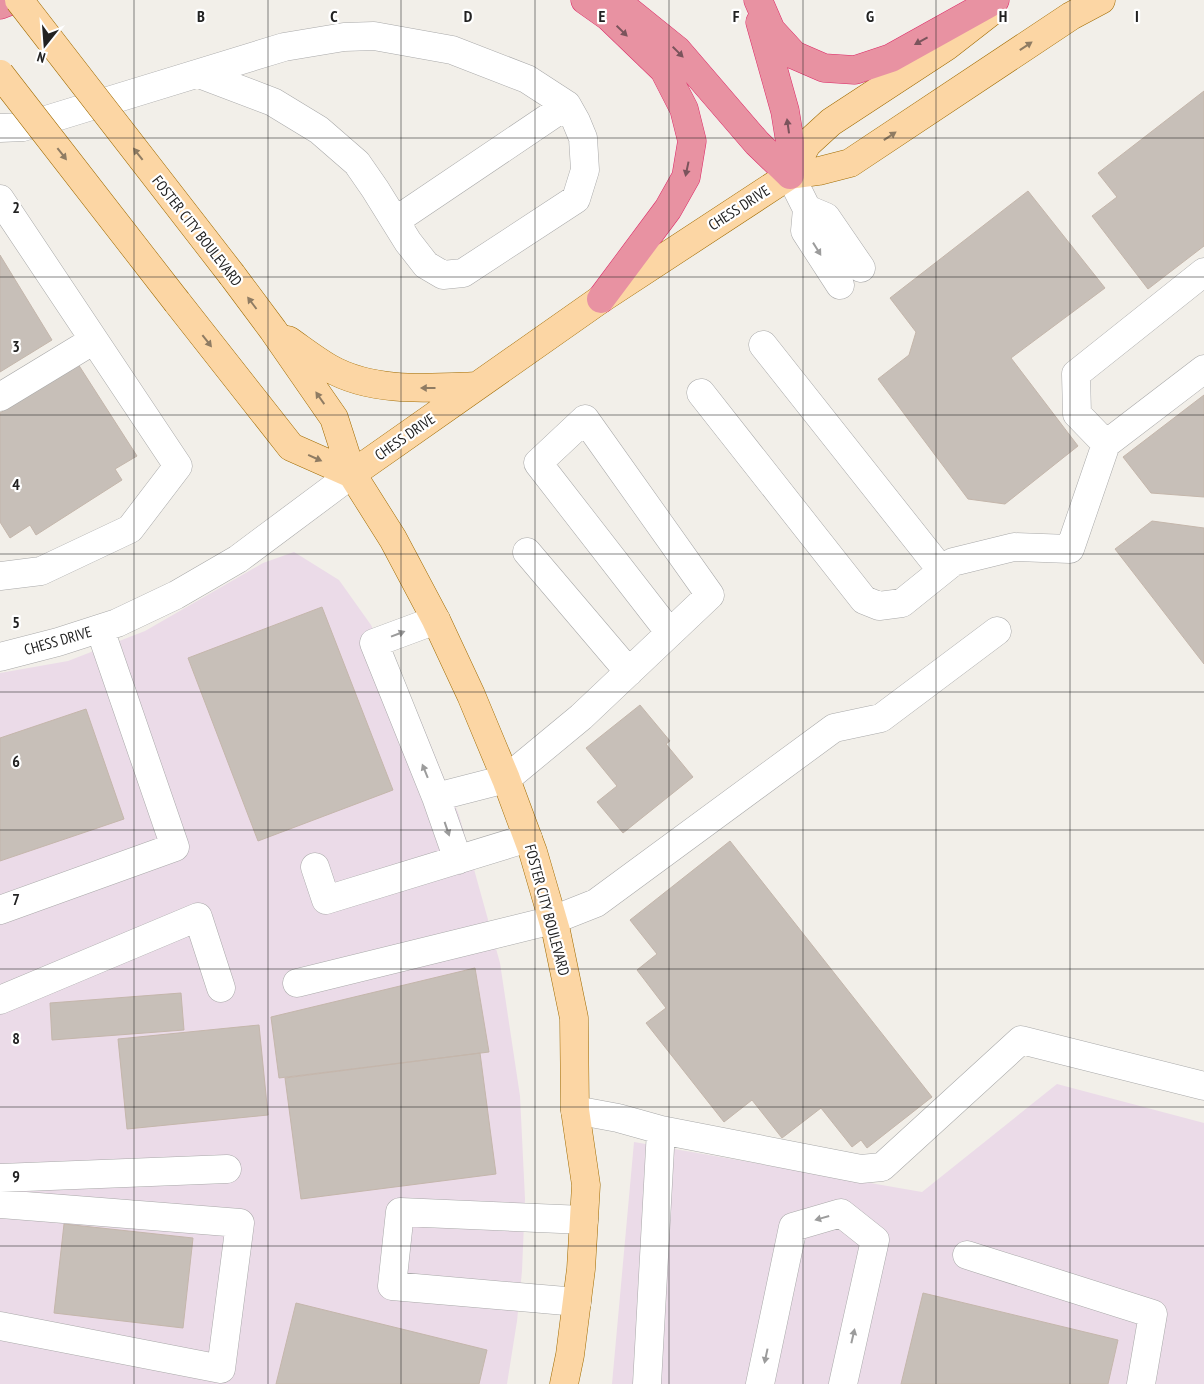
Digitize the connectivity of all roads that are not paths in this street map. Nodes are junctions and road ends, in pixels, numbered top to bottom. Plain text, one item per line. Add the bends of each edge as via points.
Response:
1 (12, 0) edge
2 (19, 0) edge
3 (584, 0) edge
4 (613, 0) edge
5 (754, 0) edge
6 (758, 0) edge
7 (995, 0) edge
8 (1007, 0) edge
9 (1102, 0) edge
10 (0, 5) edge
11 (0, 74) edge
12 (199, 74) junction
13 (567, 105) junction
14 (0, 128) edge
15 (790, 175) junction
16 (0, 199) edge
17 (807, 210) junction
18 (395, 221) junction
19 (861, 268) dead end
20 (1204, 272) edge
21 (840, 285) dead end
22 (601, 299) junction
23 (273, 330) junction
24 (94, 340) junction
25 (763, 345) dead end
26 (1204, 369) edge
27 (477, 386) junction
28 (701, 393) dead end
29 (0, 397) edge
30 (1106, 444) junction
31 (352, 474) junction
32 (527, 552) dead end
33 (942, 571) junction
34 (0, 576) edge
35 (436, 620) junction
36 (100, 628) junction
37 (997, 631) dead end
38 (670, 633) junction
39 (0, 657) edge
40 (629, 672) junction
41 (506, 779) junction
42 (436, 797) junction
43 (528, 838) junction
44 (458, 860) junction
45 (315, 867) dead end
46 (0, 910) edge
47 (553, 920) junction
48 (297, 983) dead end
49 (221, 988) dead end
50 (0, 1000) edge
51 (1204, 1086) edge
52 (575, 1110) junction
53 (661, 1130) junction
54 (227, 1169) dead end
55 (0, 1178) edge
56 (0, 1204) edge
57 (584, 1220) junction
58 (967, 1255) dead end
59 (577, 1302) junction
60 (0, 1326) edge
61 (564, 1384) edge
62 (647, 1384) edge
63 (760, 1384) edge
64 (843, 1384) edge
65 (1141, 1384) edge

1 - 10 highway
23 -> 2 main road, FOSTER CITY BOULEVARD, bridge
3 -> 22 highway via 609,17 664,70 684,109 692,141 686,177 668,209
4 -> 15 highway via 677,50 757,143
15 -> 5 highway via 786,111
7 -> 6 highway via 891,58 855,70 824,68 794,55 771,30
8 - 15 main road, CHESS DRIVE via 947,46 831,122 807,144
15 -> 9 main road, CHESS DRIVE via 850,163 1071,16
11 -> 31 main road, bridge via 291,447
12 - 13 street via 284,47 344,37 374,36 452,50 528,79
12 - 14 street via 24,127
12 - 18 street via 273,102 319,130 357,163
13 - 18 street
13 - 18 street via 583,138 585,170 576,199 463,273 443,275 426,265
15 - 17 street
15 - 22 main road, CHESS DRIVE
16 - 24 street
17 - 19 street via 826,217
17 -> 21 street via 805,231
20 - 30 street via 1076,374 1078,414
22 - 27 main road, CHESS DRIVE
27 -> 23 main road via 424,388 367,383 330,369
31 -> 23 main road, FOSTER CITY BOULEVARD via 334,418
24 - 29 street
24 - 34 street via 178,466 130,529 40,571
25 - 33 street
26 - 30 street
27 - 31 main road, CHESS DRIVE
28 - 33 street via 864,600 879,606 902,603
30 - 33 street via 1070,549 1014,547 954,562
31 - 35 main road, FOSTER CITY BOULEVARD via 393,539
31 - 36 street, CHESS DRIVE via 238,559 176,595
32 - 40 street
35 - 41 main road, FOSTER CITY BOULEVARD
42 -> 35 street via 374,643
36 - 39 street, CHESS DRIVE
36 - 46 street via 175,847
37 - 47 street via 881,718 834,728 596,903
38 - 38 street via 710,595 585,419 538,463
38 - 40 street
40 - 41 street
41 - 42 street
41 - 43 main road, FOSTER CITY BOULEVARD
42 -> 44 street
43 - 44 street
43 - 47 main road, FOSTER CITY BOULEVARD
44 - 45 street via 326,900
47 - 48 street
47 - 52 main road, FOSTER CITY BOULEVARD via 574,1018
49 - 50 street via 198,917
51 - 53 street via 1022,1040 882,1167 861,1169
52 - 53 street
52 - 57 main road, FOSTER CITY BOULEVARD via 586,1185
53 - 62 street
54 - 55 street
56 - 60 street via 240,1223 221,1369
57 - 59 main road, FOSTER CITY BOULEVARD
57 - 59 street via 400,1212 392,1286
58 - 65 street via 1153,1314
59 - 61 main road, FOSTER CITY BOULEVARD
64 -> 63 street via 875,1240 841,1213 793,1227

